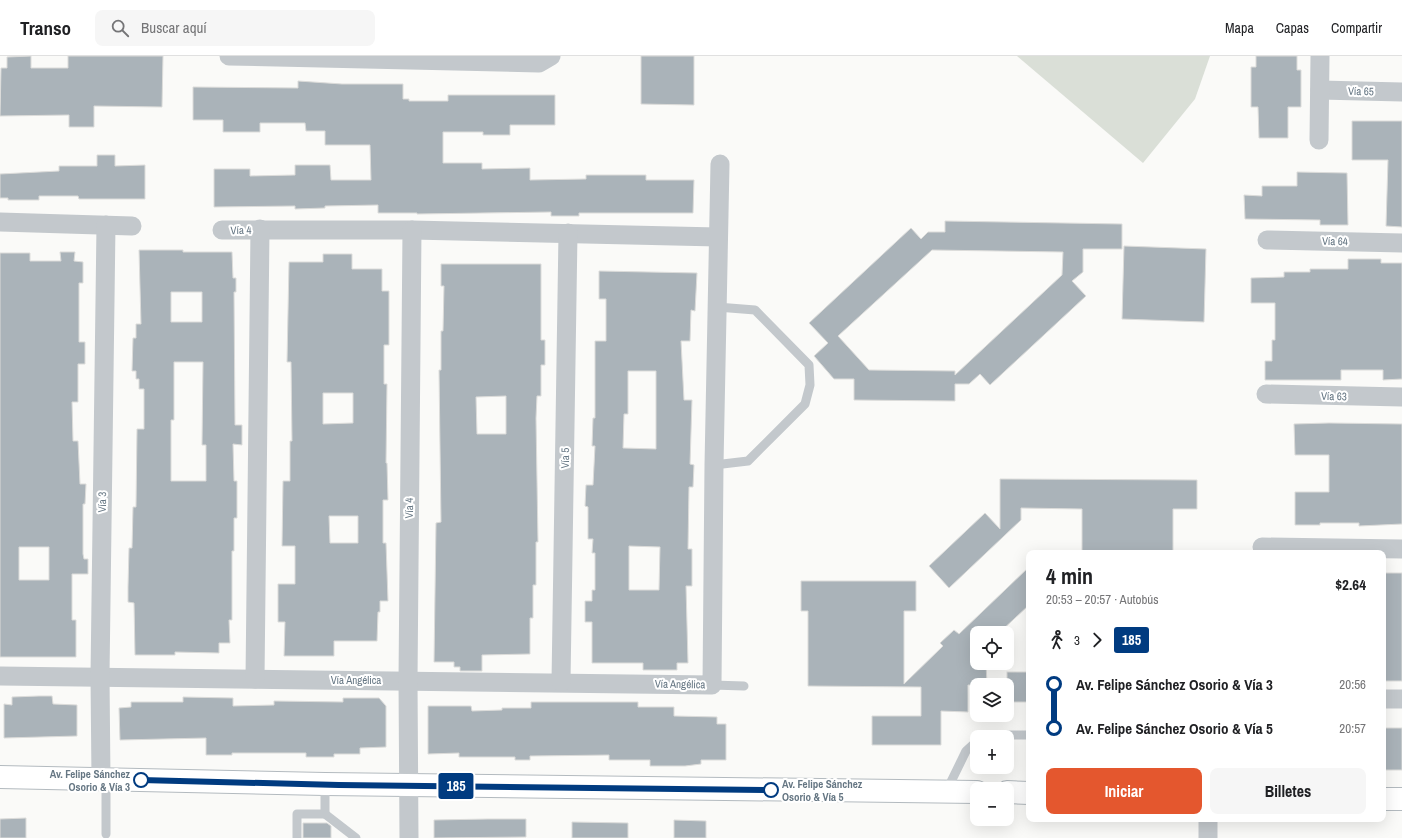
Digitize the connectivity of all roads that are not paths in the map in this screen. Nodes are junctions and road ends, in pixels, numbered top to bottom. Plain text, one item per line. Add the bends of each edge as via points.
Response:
1 (229, 56) edge
2 (552, 56) edge
3 (1320, 56) edge
4 (250, 57) edge
5 (403, 58) edge
6 (1320, 90) junction
7 (1402, 92) edge
8 (1319, 140) dead end
9 (720, 164) dead end
10 (0, 222) edge
11 (106, 225) junction
12 (132, 226) dead end
13 (260, 229) junction
14 (222, 230) dead end
15 (412, 230) junction
16 (568, 233) junction
17 (718, 238) junction
18 (1267, 240) dead end
19 (1402, 243) edge
20 (717, 307) junction
21 (1266, 394) dead end
22 (1402, 397) edge
23 (714, 465) junction
24 (1262, 547) dead end
25 (1402, 549) edge
26 (0, 676) edge
27 (100, 676) junction
28 (255, 679) junction
29 (408, 680) junction
30 (561, 682) junction
31 (712, 685) junction
32 (744, 686) dead end
33 (1386, 699) edge
34 (1402, 699) edge
35 (1014, 736) edge
36 (1026, 736) edge
37 (970, 747) edge
38 (0, 777) edge
39 (104, 780) junction
40 (325, 784) junction
41 (408, 786) junction
42 (946, 792) junction
43 (970, 792) edge
44 (1014, 792) edge
45 (1026, 793) edge
46 (1386, 799) edge
47 (1402, 799) edge
48 (325, 814) junction
49 (1208, 822) edge
50 (106, 834) dead end
51 (297, 838) edge
52 (302, 838) edge
53 (356, 838) edge
54 (409, 838) edge
55 (1208, 838) edge

1 - 4 street
2 - 5 street via 539,63
3 - 6 street
4 - 5 street
6 - 7 street, Vía 65
6 - 8 street
9 - 17 street
10 - 11 street
11 - 12 street
11 - 27 street, Vía 3
13 - 14 street, Vía 4
13 - 15 street, Vía 4
13 - 28 street, Vía 4
15 - 16 street, Vía 4
15 - 29 street, Vía 4
16 - 17 street
16 - 30 street, Vía 5
17 - 20 street
18 - 19 street, Vía 64
20 - 23 street
20 - 23 lane via 755,310 809,365 810,385 805,404 748,461
21 - 22 street, Vía 63
23 - 31 street
24 - 25 street
26 - 27 street, Vía Angélica
27 - 28 street, Vía Angélica
27 - 39 street, Vía 3
28 - 29 street, Vía Angélica
29 - 30 street, Vía Angélica
29 - 41 street, Vía 4
30 - 31 street, Vía Angélica
31 - 32 lane
33 - 34 street
35 - 36 lane
37 - 42 lane
38 - 39 street
39 - 40 street
39 - 50 lane
40 - 41 street
40 - 48 lane
41 - 42 street
41 - 54 street, Vía 4
42 - 43 street
44 - 45 street
46 - 47 street
48 - 51 lane via 297,814
48 - 53 lane
49 - 55 street
51 - 52 lane

